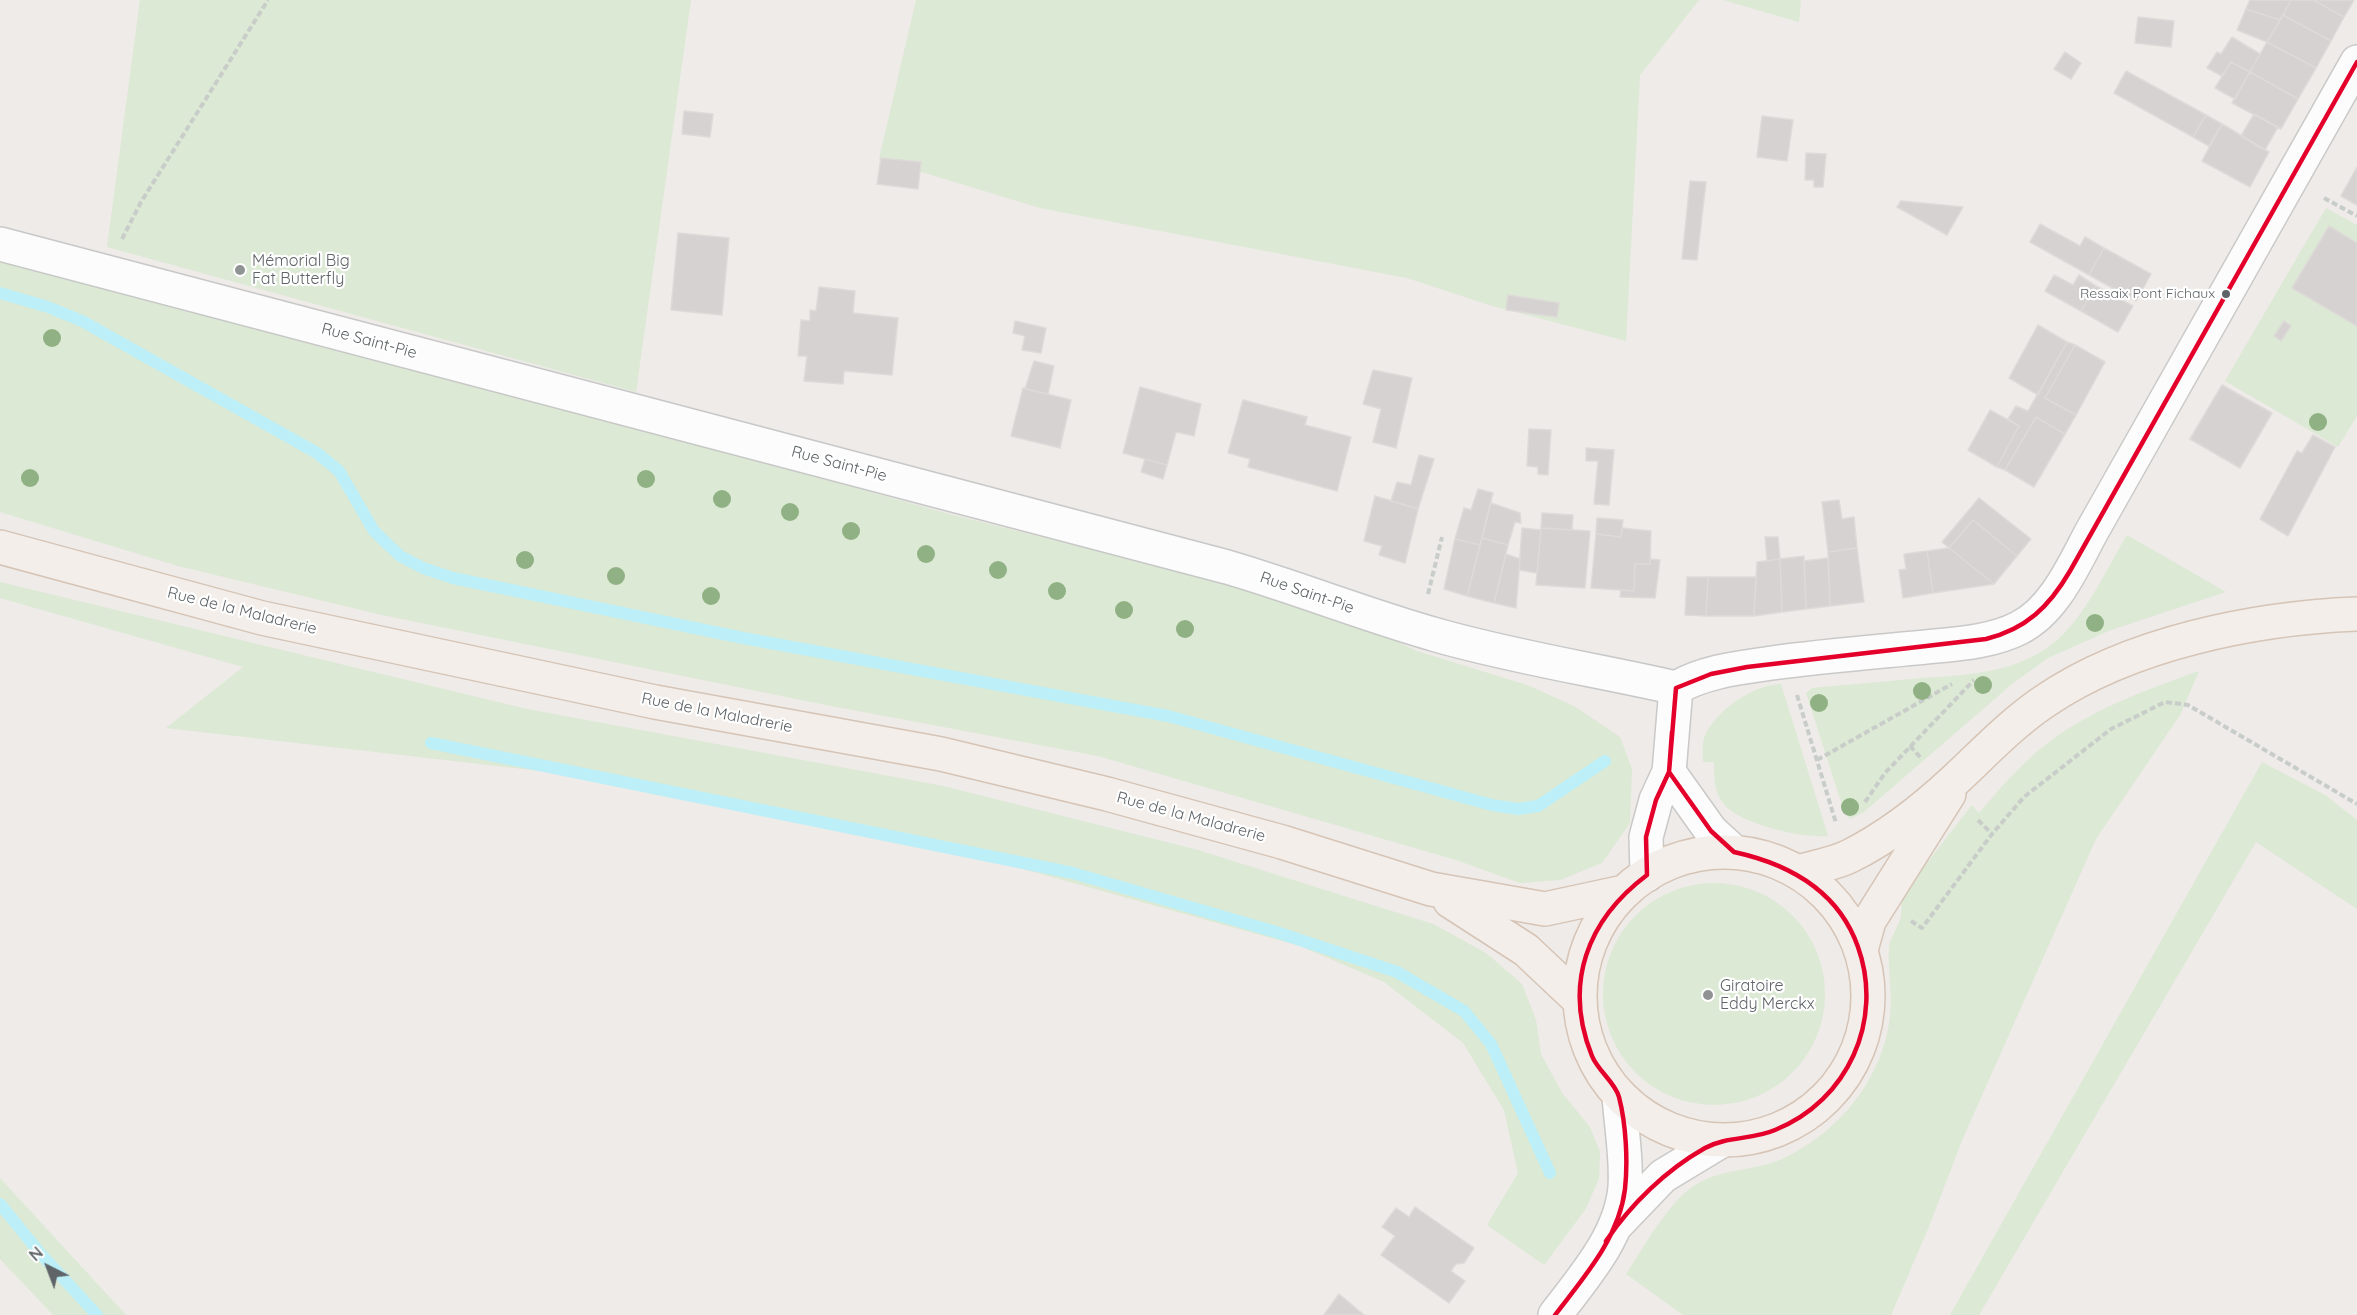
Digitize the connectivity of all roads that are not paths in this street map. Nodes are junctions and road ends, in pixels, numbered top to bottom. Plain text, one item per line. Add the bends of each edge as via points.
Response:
1 (2357, 62) edge
2 (0, 244) edge
3 (0, 547) edge
4 (2357, 614) edge
5 (1676, 688) junction
6 (1669, 772) junction
7 (1956, 779) junction
8 (1734, 852) junction
9 (1798, 872) junction
10 (1636, 883) junction
11 (1431, 889) junction
12 (1861, 950) junction
13 (1579, 1000) junction
14 (1619, 1096) junction
15 (1721, 1141) junction
16 (1616, 1224) junction
17 (1555, 1315) edge

1 - 5 street via 2061,585 2043,608 2020,627 1988,638 1730,669 1691,679
2 - 5 street, Rue Saint-Pie via 1227,567 1419,630 1531,660
3 - 11 main road, Rue de la Maladrerie via 262,618 654,702 941,754 1282,842
4 - 7 main road via 2231,630 2104,668 2045,701 2009,728
5 - 6 street
6 - 8 street via 1711,831
6 - 10 street via 1656,800
7 - 9 main road via 1880,839 1847,858
7 - 12 main road via 1932,825 1869,921
8 - 9 main road via 1767,858
8 - 10 main road via 1674,861
9 - 12 main road via 1825,893 1846,920
10 - 11 main road, Rue de la Maladrerie via 1545,909
10 - 13 main road via 1599,924 1584,960
11 - 13 main road, Rue de la Maladrerie via 1526,950
12 - 15 main road via 1868,989 1864,1028 1851,1065 1827,1097 1796,1121 1759,1136
13 - 14 main road via 1584,1035 1598,1068
14 - 15 main road via 1648,1120 1683,1135
14 - 16 street via 1625,1190
15 - 16 street via 1663,1176
16 - 17 street via 1598,1257

